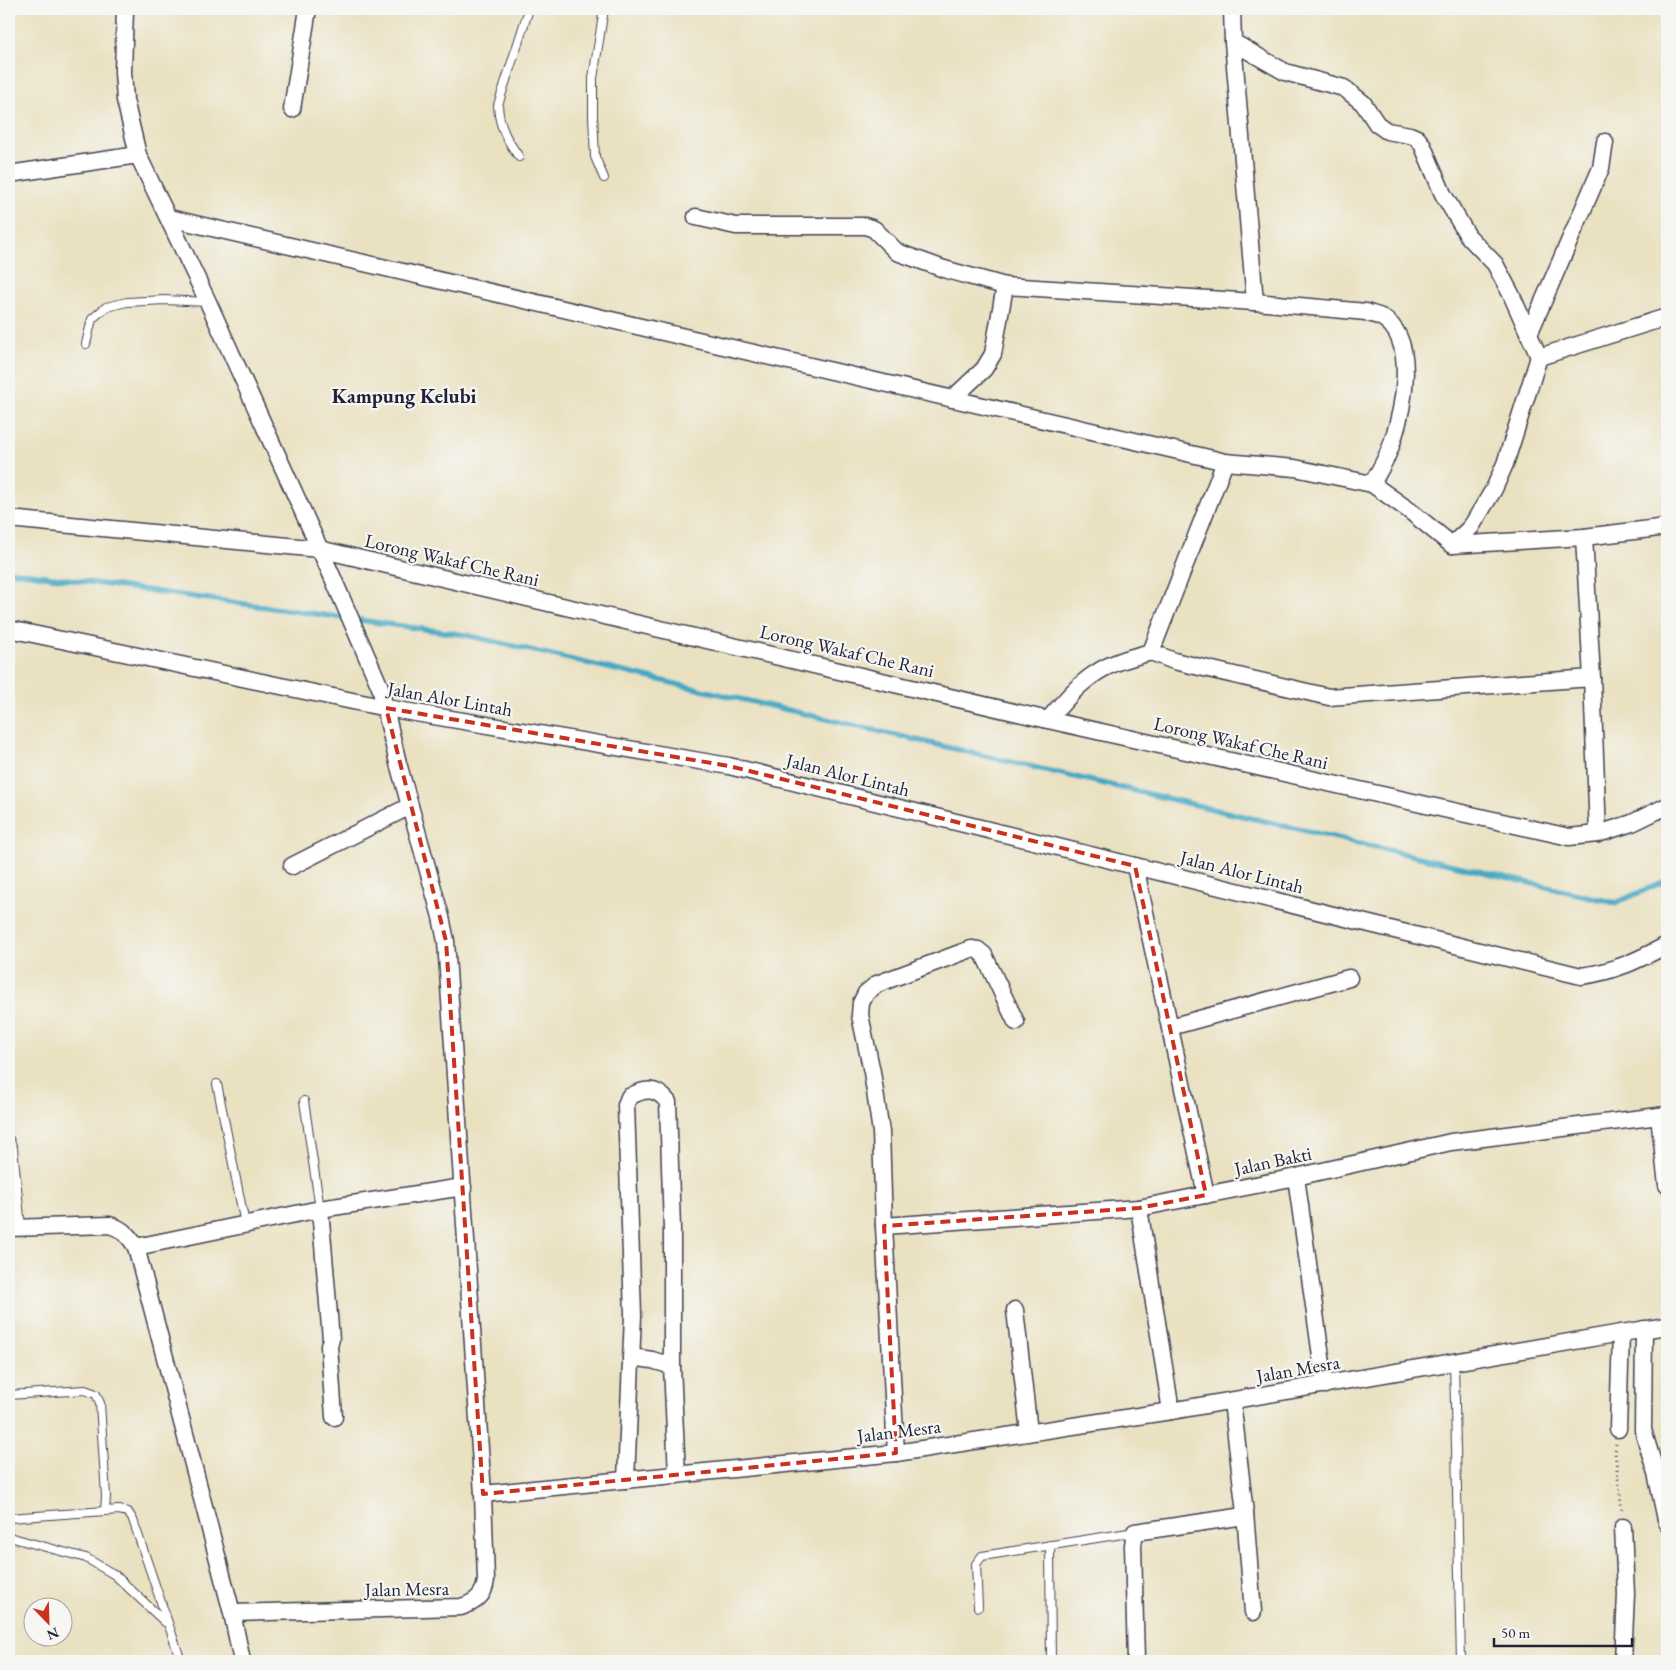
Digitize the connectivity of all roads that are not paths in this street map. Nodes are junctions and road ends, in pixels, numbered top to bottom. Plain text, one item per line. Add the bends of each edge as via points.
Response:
1 (125, 9) edge
2 (308, 9) edge
3 (529, 9) edge
4 (604, 9) edge
5 (1232, 9) edge
6 (1233, 42) junction
7 (292, 110) dead end
8 (1605, 142) dead end
9 (138, 155) junction
10 (518, 157) dead end
11 (9, 174) edge
12 (604, 178) dead end
13 (696, 217) dead end
14 (169, 218) junction
15 (1005, 286) junction
16 (208, 302) junction
17 (1255, 302) junction
18 (1667, 317) edge
19 (1529, 334) junction
20 (86, 344) dead end
21 (1539, 357) junction
22 (952, 399) junction
23 (1225, 462) junction
24 (1372, 484) junction
25 (9, 519) edge
26 (1667, 527) edge
27 (1584, 537) junction
28 (1452, 545) junction
29 (319, 549) junction
30 (9, 629) edge
31 (1151, 652) junction
32 (1592, 678) junction
33 (386, 708) junction
34 (1048, 720) junction
35 (410, 806) junction
36 (1667, 806) edge
37 (1598, 834) junction
38 (292, 866) dead end
39 (1135, 866) junction
40 (1667, 946) edge
41 (1348, 978) dead end
42 (1016, 1022) dead end
43 (1170, 1027) junction
44 (217, 1084) dead end
45 (304, 1101) dead end
46 (1663, 1115) edge
47 (9, 1139) edge
48 (1296, 1177) junction
49 (1667, 1185) edge
50 (462, 1187) junction
51 (1206, 1195) junction
52 (1139, 1208) junction
53 (320, 1209) junction
54 (245, 1224) junction
55 (884, 1226) junction
56 (15, 1228) edge
57 (136, 1247) junction
58 (1015, 1310) dead end
59 (1667, 1326) edge
60 (1644, 1329) junction
61 (1621, 1333) junction
62 (631, 1357) junction
63 (1454, 1362) junction
64 (672, 1366) junction
65 (1325, 1385) junction
66 (9, 1395) edge
67 (1232, 1401) junction
68 (1171, 1411) junction
69 (334, 1417) dead end
70 (1618, 1429) road end
71 (1029, 1432) junction
72 (896, 1453) junction
73 (677, 1474) junction
74 (626, 1480) junction
75 (483, 1494) junction
76 (105, 1511) junction
77 (1245, 1513) junction
78 (9, 1518) edge
79 (1667, 1524) edge
80 (1623, 1527) road end
81 (1135, 1532) junction
82 (9, 1537) edge
83 (1050, 1545) junction
84 (978, 1607) dead end
85 (1253, 1612) dead end
86 (232, 1613) junction
87 (167, 1623) junction
88 (181, 1661) edge
89 (242, 1661) edge
90 (1050, 1661) edge
91 (1136, 1661) edge
92 (1461, 1661) edge
93 (1623, 1661) edge

1 - 9 street via 123,72
2 - 7 street
3 - 10 lane via 498,105 498,120
4 - 12 lane via 593,78 593,116 595,156
5 - 6 street
6 - 17 street
6 - 19 street via 1285,72 1344,88 1363,103 1377,124 1387,131 1417,138 1443,194 1468,236 1495,264
8 - 19 street via 1601,168
9 - 11 street
9 - 14 street
13 - 15 street via 736,226 865,226 874,229 896,252 944,270
14 - 16 street
14 - 22 street
15 - 17 street
15 - 22 street via 993,354 984,369
16 - 20 lane via 165,300 106,306 92,319
16 - 29 street
17 - 24 street via 1366,312 1382,317 1394,328 1403,349 1406,370 1403,401 1392,444
18 - 21 street
19 - 21 street
21 - 28 street via 1494,489 1471,527
22 - 23 street
23 - 24 street via 1295,468
23 - 31 street
24 - 28 street
25 - 29 street, Lorong Wakaf Che Rani
26 - 27 street
27 - 28 street
27 - 32 street
29 - 33 street via 380,687
29 - 34 street, Lorong Wakaf Che Rani
30 - 33 street, Jalan Alor Lintah
31 - 32 street via 1174,661 1329,697
31 - 34 street via 1097,672 1077,688
32 - 37 street
33 - 35 street
33 - 39 street, Jalan Alor Lintah via 729,766
34 - 37 street, Lorong Wakaf Che Rani via 1569,837
35 - 38 street
35 - 50 street via 446,941
36 - 37 street, Lorong Wakaf Che Rani via 1632,823
39 - 40 street, Jalan Alor Lintah via 1581,976 1629,964
39 - 43 street
41 - 43 street
42 - 55 street via 984,955 978,950 971,949 876,984 866,993 860,1015 881,1132
43 - 51 street
44 - 54 lane
45 - 53 lane
46 - 48 street, Jalan Bakti via 1451,1142
46 - 49 street
47 - 56 lane via 13,1148
48 - 51 street, Jalan Bakti
48 - 65 street
50 - 53 street
50 - 75 street
51 - 52 street, Jalan Bakti
52 - 55 street, Jalan Bakti
52 - 68 street
53 - 54 street
53 - 69 street
54 - 57 street
55 - 72 street
56 - 57 street via 110,1225 129,1236
57 - 86 street
58 - 71 street
59 - 60 street, Jalan Mesra
60 - 61 street, Jalan Mesra
60 - 79 street via 1643,1430
61 - 63 street, Jalan Mesra
61 - 70 street
62 - 64 street
62 - 64 street via 633,1315 626,1105 629,1097 640,1091 653,1090 668,1102
62 - 74 street
63 - 65 street, Jalan Mesra
63 - 92 lane
64 - 73 street
65 - 67 street, Jalan Mesra
66 - 76 lane via 86,1390 96,1394 99,1398
67 - 68 street, Jalan Mesra
67 - 77 street
68 - 71 street, Jalan Mesra
71 - 72 street, Jalan Mesra
72 - 73 street, Jalan Mesra
73 - 74 street, Jalan Mesra
74 - 75 street, Jalan Mesra
75 - 86 street, Jalan Mesra via 485,1589 469,1605
76 - 78 lane
76 - 87 lane via 124,1510 131,1516
77 - 81 street via 1238,1517
77 - 85 street
80 - 93 street via 1626,1594
81 - 83 lane
81 - 91 street
82 - 87 lane via 86,1558 115,1575
83 - 84 lane via 987,1554 978,1559
83 - 90 lane
86 - 89 street
87 - 88 lane

